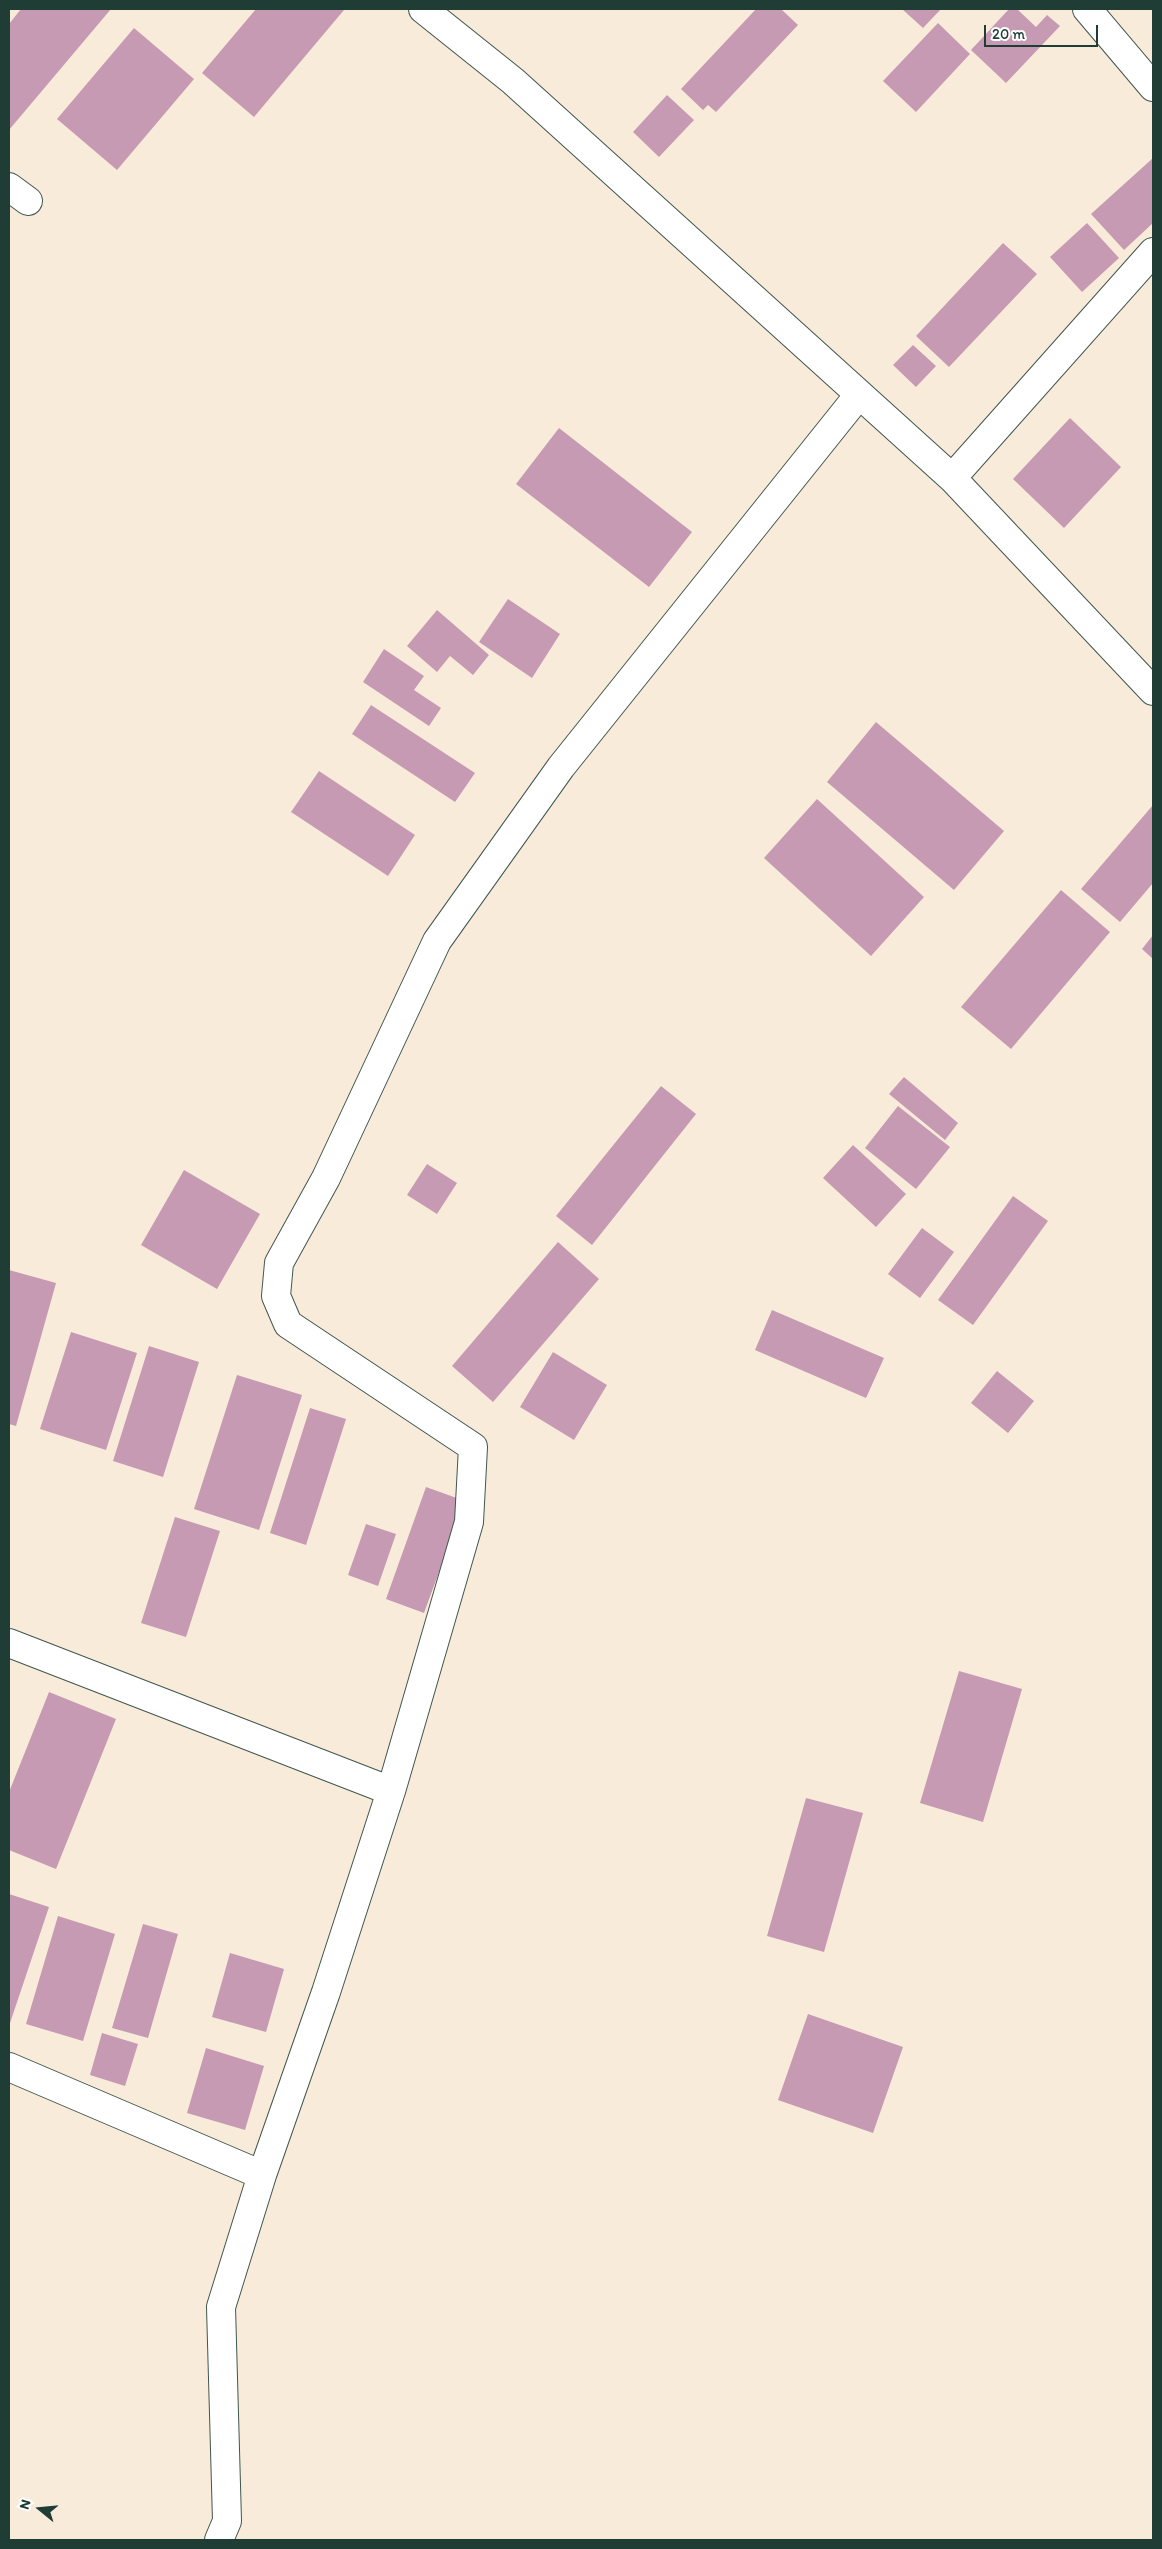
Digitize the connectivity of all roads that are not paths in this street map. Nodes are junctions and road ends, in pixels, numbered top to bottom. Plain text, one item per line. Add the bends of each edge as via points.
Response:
1 (424, 9) edge
2 (1087, 9) edge
3 (1153, 86) edge
4 (1153, 252) edge
5 (858, 396) junction
6 (952, 478) junction
7 (1153, 690) edge
8 (9, 1643) edge
9 (391, 1790) junction
10 (9, 2067) edge
11 (262, 2175) junction
12 (219, 2540) edge

1 - 5 street via 513,81
2 - 3 street
4 - 6 street
5 - 6 street
5 - 9 street via 561,767 437,941 326,1178 279,1263 276,1296 288,1324 473,1447 469,1522
6 - 7 street
8 - 9 street
9 - 11 street via 326,1992
10 - 11 street
11 - 12 street via 221,2307 228,2521

